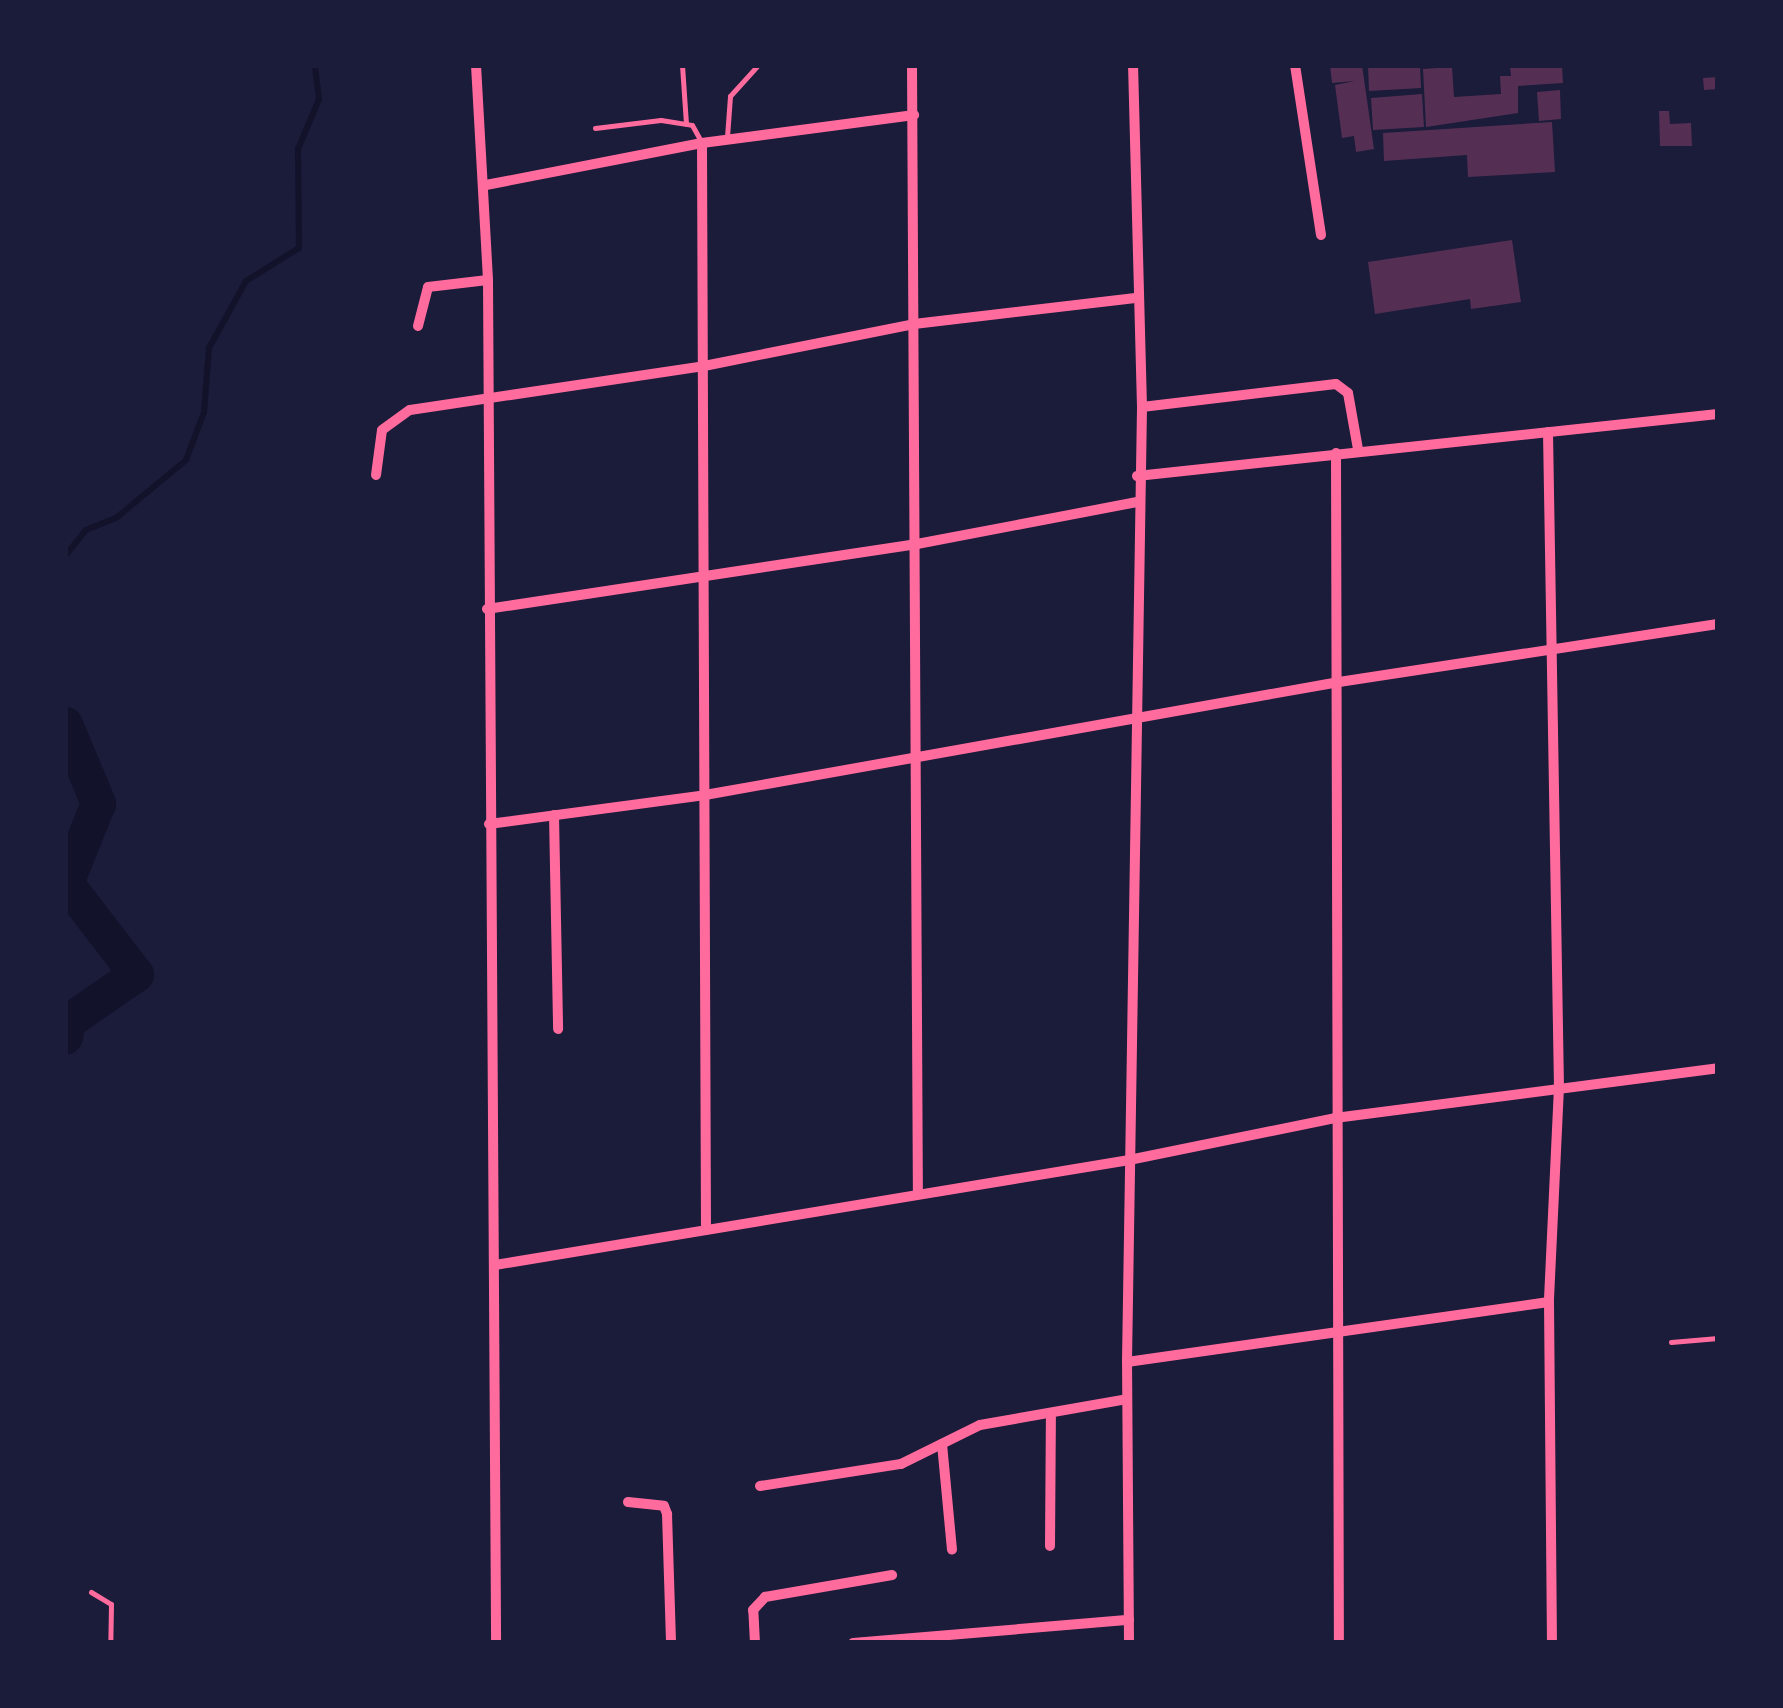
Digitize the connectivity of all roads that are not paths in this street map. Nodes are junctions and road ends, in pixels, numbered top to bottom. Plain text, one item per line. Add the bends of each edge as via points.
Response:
1 (476, 65) edge
2 (682, 65) edge
3 (758, 65) edge
4 (912, 65) edge
5 (1133, 65) edge
6 (1295, 65) edge
7 (914, 115) junction
8 (686, 124) junction
9 (595, 128) dead end
10 (727, 140) junction
11 (702, 144) junction
12 (486, 184) junction
13 (1322, 235) dead end
14 (488, 280) junction
15 (1137, 298) junction
16 (914, 324) junction
17 (418, 326) dead end
18 (704, 366) junction
19 (487, 400) junction
20 (1142, 407) junction
21 (1718, 414) edge
22 (1548, 432) junction
23 (1358, 450) junction
24 (1336, 453) junction
25 (376, 475) dead end
26 (1137, 476) junction
27 (1137, 502) junction
28 (917, 544) junction
29 (704, 577) junction
30 (487, 610) junction
31 (1718, 624) edge
32 (1550, 647) junction
33 (1338, 682) junction
34 (1134, 718) junction
35 (915, 758) junction
36 (705, 795) junction
37 (554, 815) junction
38 (489, 824) junction
39 (558, 1028) dead end
40 (1718, 1068) edge
41 (1559, 1087) junction
42 (1335, 1118) junction
43 (1129, 1160) junction
44 (918, 1194) junction
45 (706, 1230) junction
46 (494, 1265) junction
47 (1550, 1302) junction
48 (1340, 1336) junction
49 (1718, 1338) edge
50 (1671, 1342) dead end
51 (1127, 1362) junction
52 (1127, 1398) junction
53 (1051, 1413) junction
54 (942, 1444) junction
55 (760, 1486) dead end
56 (628, 1502) dead end
57 (1050, 1546) dead end
58 (952, 1550) dead end
59 (892, 1575) dead end
60 (91, 1592) dead end
61 (1129, 1620) junction
62 (110, 1643) edge
63 (496, 1643) edge
64 (670, 1643) edge
65 (755, 1643) edge
66 (852, 1643) edge
67 (1129, 1643) edge
68 (1339, 1643) edge
69 (1552, 1643) edge

1 - 12 street
2 - 8 lane
3 - 10 lane via 730,96
4 - 7 street
5 - 15 street
6 - 13 street
7 - 10 street
7 - 16 street
8 - 9 lane via 651,120
8 - 11 lane via 700,132
10 - 11 street
11 - 12 street
11 - 18 street
12 - 14 street
14 - 17 street via 428,287
14 - 19 street
15 - 16 street
15 - 20 street
16 - 18 street
16 - 28 street
18 - 19 street
18 - 29 street
19 - 25 street via 410,410 395,419 377,442
19 - 30 street
20 - 23 street via 1344,387
20 - 26 street
21 - 22 street
22 - 23 street
22 - 32 street
23 - 24 street
24 - 26 street
24 - 33 street
26 - 27 street
27 - 28 street
27 - 34 street
28 - 29 street
28 - 35 street
29 - 30 street
29 - 36 street
30 - 38 street
31 - 32 street
32 - 33 street
32 - 41 street
33 - 34 street
33 - 42 street
34 - 35 street
34 - 43 street
35 - 36 street
35 - 44 street
36 - 37 street
36 - 45 street
37 - 38 street
37 - 39 street
38 - 46 street
40 - 41 street
41 - 42 street
41 - 47 street
42 - 43 street
42 - 48 street
43 - 44 street
43 - 51 street
44 - 45 street
45 - 46 street
46 - 63 street
47 - 48 street
47 - 69 street
48 - 51 street
48 - 68 street
49 - 50 lane
51 - 52 street
52 - 53 street
52 - 61 street
53 - 54 street via 980,1425
53 - 57 street
54 - 55 street via 901,1464
54 - 58 street
56 - 64 street via 664,1506 667,1514
59 - 65 street via 765,1597 753,1610
60 - 62 lane via 112,1604
61 - 66 street
61 - 67 street

